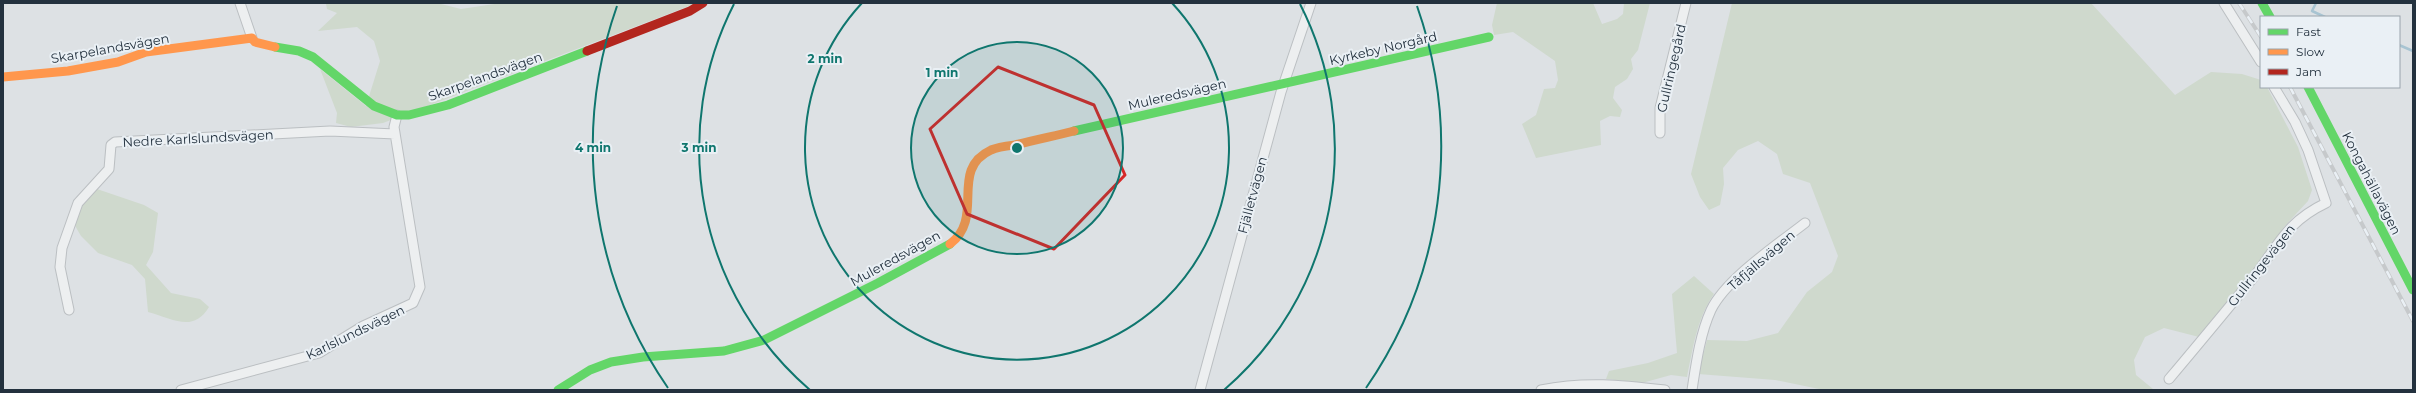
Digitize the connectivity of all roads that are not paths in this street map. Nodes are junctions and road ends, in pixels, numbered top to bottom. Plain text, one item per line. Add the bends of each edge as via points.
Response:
1 (240, 3) edge
2 (703, 3) edge
3 (1311, 3) edge
4 (1686, 3) edge
5 (2224, 3) edge
6 (2262, 3) edge
7 (2269, 16) edge
8 (1488, 37) dead end
9 (252, 38) junction
10 (2260, 60) edge
11 (3, 77) edge
12 (1283, 83) junction
13 (2275, 88) edge
14 (2309, 88) edge
15 (397, 115) junction
16 (1660, 133) dead end
17 (395, 134) junction
18 (1804, 223) dead end
19 (2413, 290) edge
20 (69, 310) dead end
21 (2168, 379) dead end
22 (181, 390) edge
23 (558, 390) edge
24 (1200, 390) edge
25 (1541, 390) edge
26 (1665, 390) edge
27 (1692, 390) edge

1 - 9 street
2 - 15 street, Skarpelandsvägen via 690,11 448,105 425,112
3 - 12 street, Fjälletvägen
4 - 16 street, Gullringegård via 1660,108
5 - 10 street
6 - 7 street
8 - 12 street, Kyrkeby Norgård
9 - 11 street, Skarpelandsvägen via 146,52 118,62 68,71
9 - 15 street, Skarpelandsvägen via 261,45 297,49 314,57 373,105
12 - 23 street, Muleredsvägen via 991,150 976,160 968,177 968,216 960,236 923,260 817,315 754,343 724,351 611,362 587,372
12 - 24 street, Fjälletvägen
13 - 21 street, Gullringevägen via 2308,150 2326,203 2294,222 2285,232 2253,278
14 - 19 street, Kongahällavägen
15 - 17 street, Karlslundsvägen
17 - 20 street, Nedre Karlslundsvägen via 330,131 115,142 111,145 109,169 78,203 62,248 60,267
17 - 22 street, Karlslundsvägen via 420,287 413,303 363,326 319,353
18 - 27 street, Tåfjällsvägen via 1734,281 1715,304 1706,322
25 - 26 street via 1594,383

